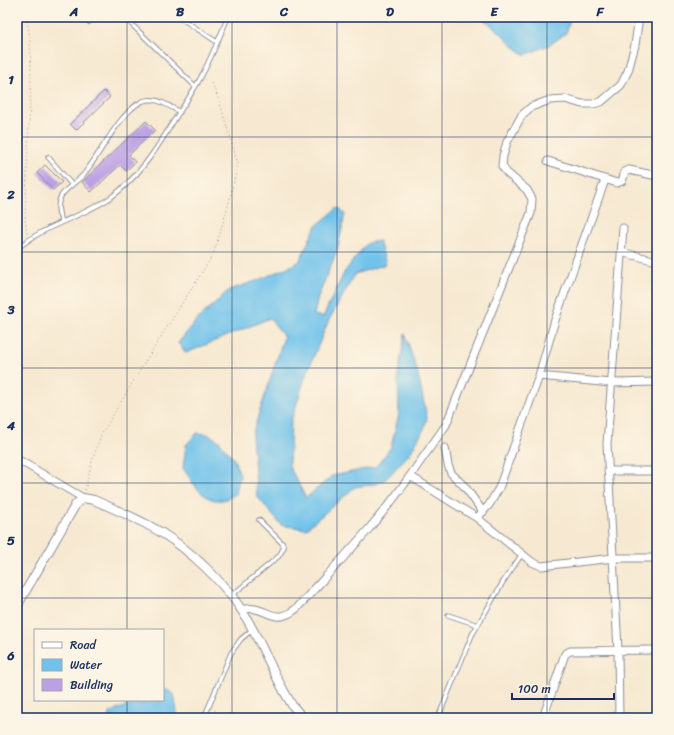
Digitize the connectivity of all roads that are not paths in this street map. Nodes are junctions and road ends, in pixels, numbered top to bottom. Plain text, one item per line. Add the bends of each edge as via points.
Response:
1 (94, 17) edge
2 (124, 17) edge
3 (179, 17) edge
4 (228, 17) edge
5 (639, 17) edge
6 (90, 22) dead end
7 (217, 42) junction
8 (195, 86) junction
9 (180, 112) junction
10 (48, 156) dead end
11 (548, 161) dead end
12 (657, 176) edge
13 (605, 180) junction
14 (72, 185) junction
15 (62, 221) junction
16 (623, 228) dead end
17 (17, 249) edge
18 (621, 252) junction
19 (657, 261) edge
20 (539, 376) junction
21 (657, 382) edge
22 (611, 383) junction
23 (445, 448) dead end
24 (17, 459) edge
25 (608, 471) junction
26 (657, 471) edge
27 (410, 476) junction
28 (83, 498) junction
29 (483, 512) junction
30 (477, 518) junction
31 (259, 520) dead end
32 (522, 554) junction
33 (614, 558) junction
34 (657, 558) edge
35 (231, 596) junction
36 (17, 606) edge
37 (241, 610) junction
38 (448, 615) dead end
39 (478, 625) junction
40 (252, 630) junction
41 (618, 650) junction
42 (657, 650) edge
43 (204, 718) edge
44 (303, 718) edge
45 (438, 718) edge
46 (543, 718) edge
47 (618, 718) edge

1 - 6 lane
2 - 8 lane
3 - 7 lane
4 - 7 lane
5 - 27 street via 628,71 621,85 601,102 593,104 550,100 531,107 522,114 507,142 502,166 528,190 532,199 531,213 446,425
7 - 8 lane
8 - 9 lane
9 - 14 lane via 159,100 143,101 122,119 90,166
9 - 15 lane via 144,166 132,179 95,207
10 - 14 lane
11 - 13 street
12 - 13 street via 629,170 618,183
13 - 20 street via 555,320
14 - 15 lane via 60,196 58,210
15 - 17 lane
16 - 18 street
18 - 19 street
18 - 22 street
20 - 22 street
20 - 29 street via 499,488
21 - 22 street
22 - 25 street via 606,444
23 - 29 street via 451,474 465,487
24 - 28 street
25 - 26 street
25 - 33 street
27 - 30 street
27 - 37 street via 378,519 291,613 274,616 254,608
28 - 35 street via 94,500 143,523 174,541 206,569
28 - 36 street via 72,509
29 - 30 street
30 - 32 street
31 - 35 lane via 284,547 279,556
32 - 33 street via 541,566
32 - 39 lane via 502,582
33 - 34 street
33 - 41 street
35 - 37 street
37 - 40 street
38 - 39 lane
39 - 45 lane
40 - 43 lane via 241,639 231,653
40 - 44 street via 285,693
41 - 42 street
41 - 46 street via 575,650 565,654
41 - 47 street

